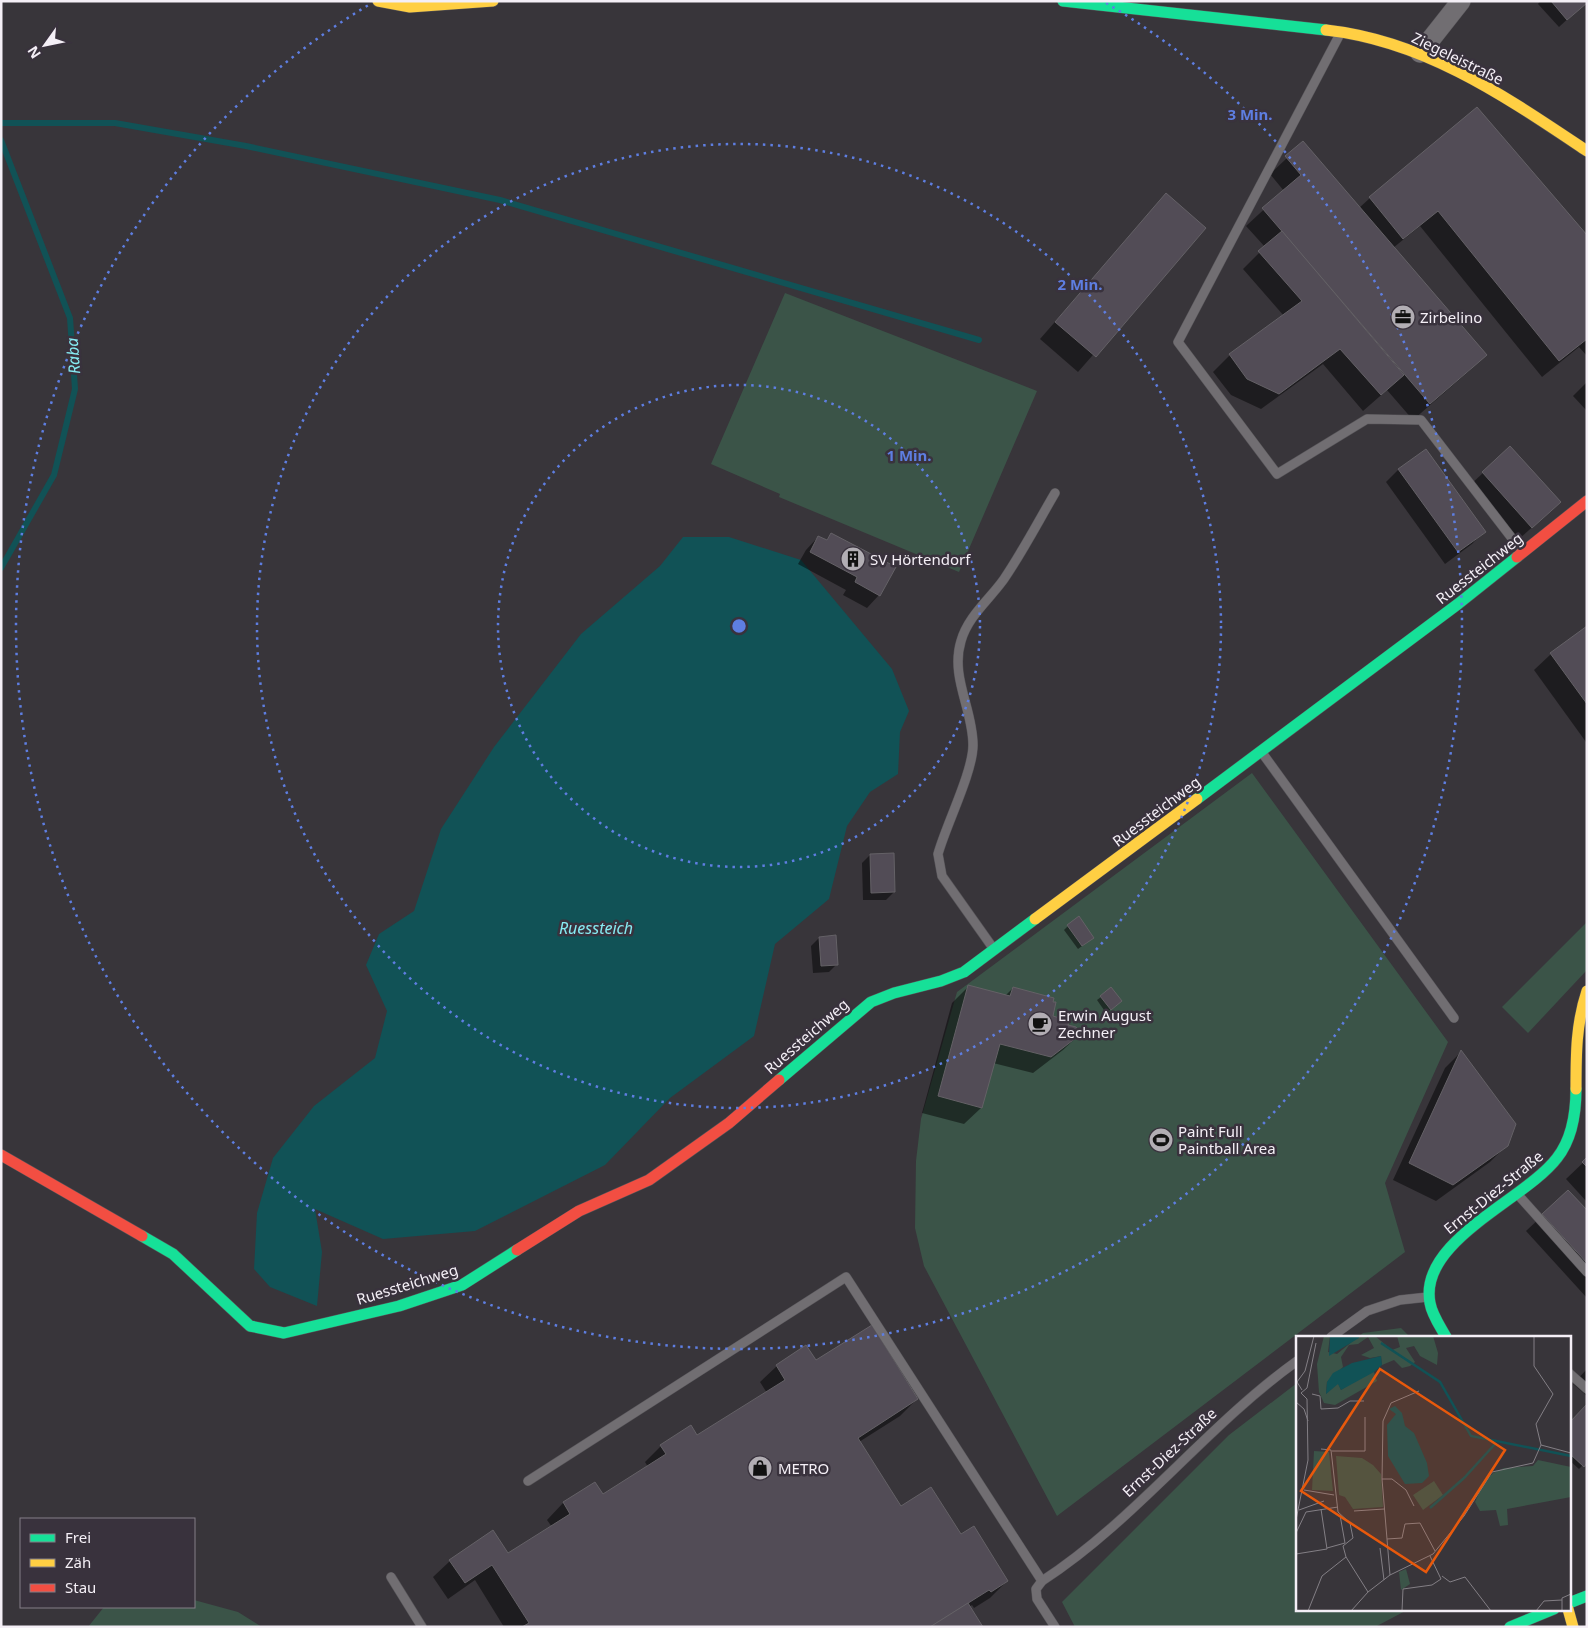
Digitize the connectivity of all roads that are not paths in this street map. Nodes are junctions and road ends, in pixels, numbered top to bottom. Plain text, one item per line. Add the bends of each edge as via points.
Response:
1 (378, 1) edge
2 (493, 1) edge
3 (1063, 1) edge
4 (1461, 1) edge
5 (1341, 32) junction
6 (1420, 53) junction
7 (1587, 151) edge
8 (1055, 494) dead end
9 (1587, 501) edge
10 (1523, 552) junction
11 (1261, 752) junction
12 (994, 950) junction
13 (1587, 991) edge
14 (1454, 1018) dead end
15 (1581, 1124) dead end
16 (1568, 1135) junction
17 (1, 1155) edge
18 (1516, 1194) junction
19 (1587, 1272) edge
20 (1429, 1296) junction
21 (1332, 1336) edge
22 (1445, 1336) edge
23 (1296, 1362) edge
24 (1570, 1374) edge
25 (1587, 1389) edge
26 (528, 1481) dead end
27 (391, 1577) dead end
28 (1042, 1581) junction
29 (1587, 1596) edge
30 (1570, 1603) edge
31 (1552, 1610) edge
32 (1568, 1610) edge
33 (422, 1627) edge
34 (1055, 1627) edge
35 (1510, 1627) edge
36 (1573, 1627) edge

1 - 2 street via 410,8
3 - 5 street, Ziegeleistraße
4 - 6 street
5 - 6 street, Ziegeleistraße
5 - 10 lane via 1178,342 1277,474 1367,419 1420,420
6 - 7 street, Ziegeleistraße via 1505,98
8 - 12 lane via 1004,579 968,623 957,660 959,682 972,725 973,748 938,854 938,866
9 - 10 street, Ruessteichweg
10 - 11 street, Ruessteichweg
11 - 12 street, Ruessteichweg
11 - 14 lane
12 - 17 street, Ruessteichweg via 952,979 886,994 871,1002 729,1123 649,1180 579,1211 462,1285 399,1306 284,1332 250,1326 173,1254
13 - 16 street, Ernst-Diez-Straße via 1578,1020 1575,1117
15 - 16 lane
16 - 18 street, Ernst-Diez-Straße via 1558,1157 1541,1176
18 - 19 lane
18 - 20 street, Ernst-Diez-Straße via 1451,1244 1435,1270
20 - 21 lane via 1400,1300 1367,1311
20 - 22 street, Ernst-Diez-Straße via 1436,1320
23 - 28 lane, Ernst-Diez-Straße via 1224,1421 1090,1546
24 - 25 lane
26 - 28 lane via 846,1277
27 - 33 lane
28 - 34 lane via 1036,1589 1037,1599
29 - 30 street
31 - 35 street
32 - 36 street

